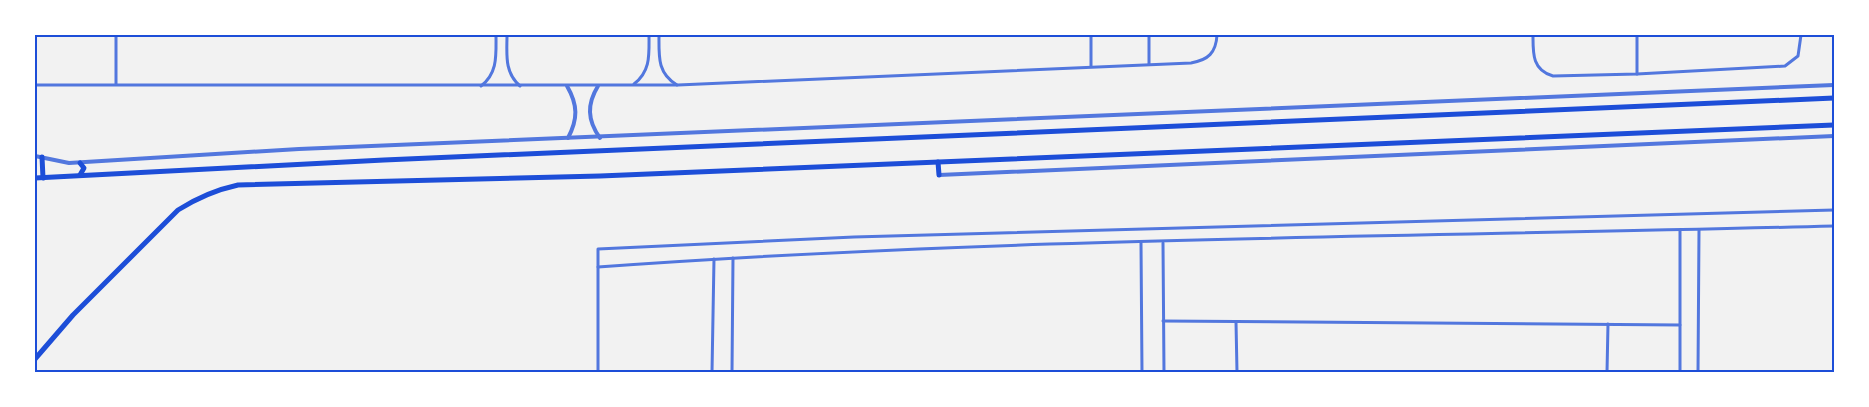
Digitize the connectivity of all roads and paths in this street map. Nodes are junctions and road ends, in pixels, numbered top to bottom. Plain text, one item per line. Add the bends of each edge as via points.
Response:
1 (116, 35) edge
2 (496, 35) edge
3 (507, 35) edge
4 (649, 35) edge
5 (1091, 35) edge
6 (1149, 35) edge
7 (1217, 35) edge
8 (1533, 35) edge
9 (1637, 35) edge
10 (1801, 35) edge
11 (660, 36) edge
12 (1149, 64) junction
13 (1091, 66) junction
14 (1637, 74) junction
15 (116, 84) junction
16 (35, 85) edge
17 (633, 85) junction
18 (678, 85) junction
19 (1834, 85) edge
20 (481, 86) junction
21 (521, 86) junction
22 (567, 86) junction
23 (598, 86) junction
24 (1834, 98) edge
25 (1834, 124) edge
26 (1834, 136) edge
27 (568, 138) junction
28 (600, 138) junction
29 (35, 156) edge
30 (42, 157) junction
31 (938, 162) junction
32 (80, 163) junction
33 (80, 175) junction
34 (939, 175) joint
35 (35, 178) edge
36 (43, 178) junction
37 (1834, 210) edge
38 (1834, 226) edge
39 (1680, 230) junction
40 (1699, 230) junction
41 (1163, 242) junction
42 (1141, 243) junction
43 (733, 258) junction
44 (714, 259) junction
45 (598, 267) junction
46 (1163, 321) junction
47 (1236, 322) junction
48 (1608, 324) junction
49 (1680, 325) junction
50 (35, 359) edge
51 (598, 372) edge
52 (712, 372) edge
53 (732, 372) edge
54 (1142, 372) edge
55 (1164, 372) edge
56 (1237, 372) edge
57 (1607, 372) edge
58 (1680, 372) edge
59 (1698, 372) edge

1 - 15 street
2 - 20 street via 495,68
3 - 21 street via 507,67
4 - 17 street via 648,66
5 - 13 street
6 - 12 street
7 - 12 street via 1216,48 1202,61
8 - 14 street via 1535,62 1545,74
9 - 14 street
10 - 14 street via 1798,56 1785,66
11 - 18 street via 660,66 664,74
12 - 13 street
13 - 18 street
15 - 16 street
15 - 20 street
17 - 18 street
17 - 23 street
19 - 28 street
20 - 21 street
21 - 22 street
22 - 23 street
22 - 27 street via 576,106 576,118
23 - 28 street via 592,96 590,112 593,128
24 - 33 main road
25 - 31 main road
26 - 34 street
27 - 28 street
27 - 32 street via 299,149
29 - 30 street
30 - 32 street
30 - 36 main road
31 - 34 main road
31 - 50 main road via 600,176 238,184 196,198 178,210 73,315
32 - 33 main road via 84,168
33 - 36 main road
35 - 36 main road
37 - 45 street via 854,237 598,249
38 - 40 street
39 - 40 street
39 - 41 street
39 - 49 street
40 - 59 street
41 - 42 street
41 - 46 street
42 - 43 street via 963,247
42 - 54 street
43 - 44 street
43 - 53 street
44 - 45 street
44 - 52 street
45 - 51 street
46 - 47 street
46 - 55 street
47 - 48 street
47 - 56 street
48 - 49 street
48 - 57 street
49 - 58 street

